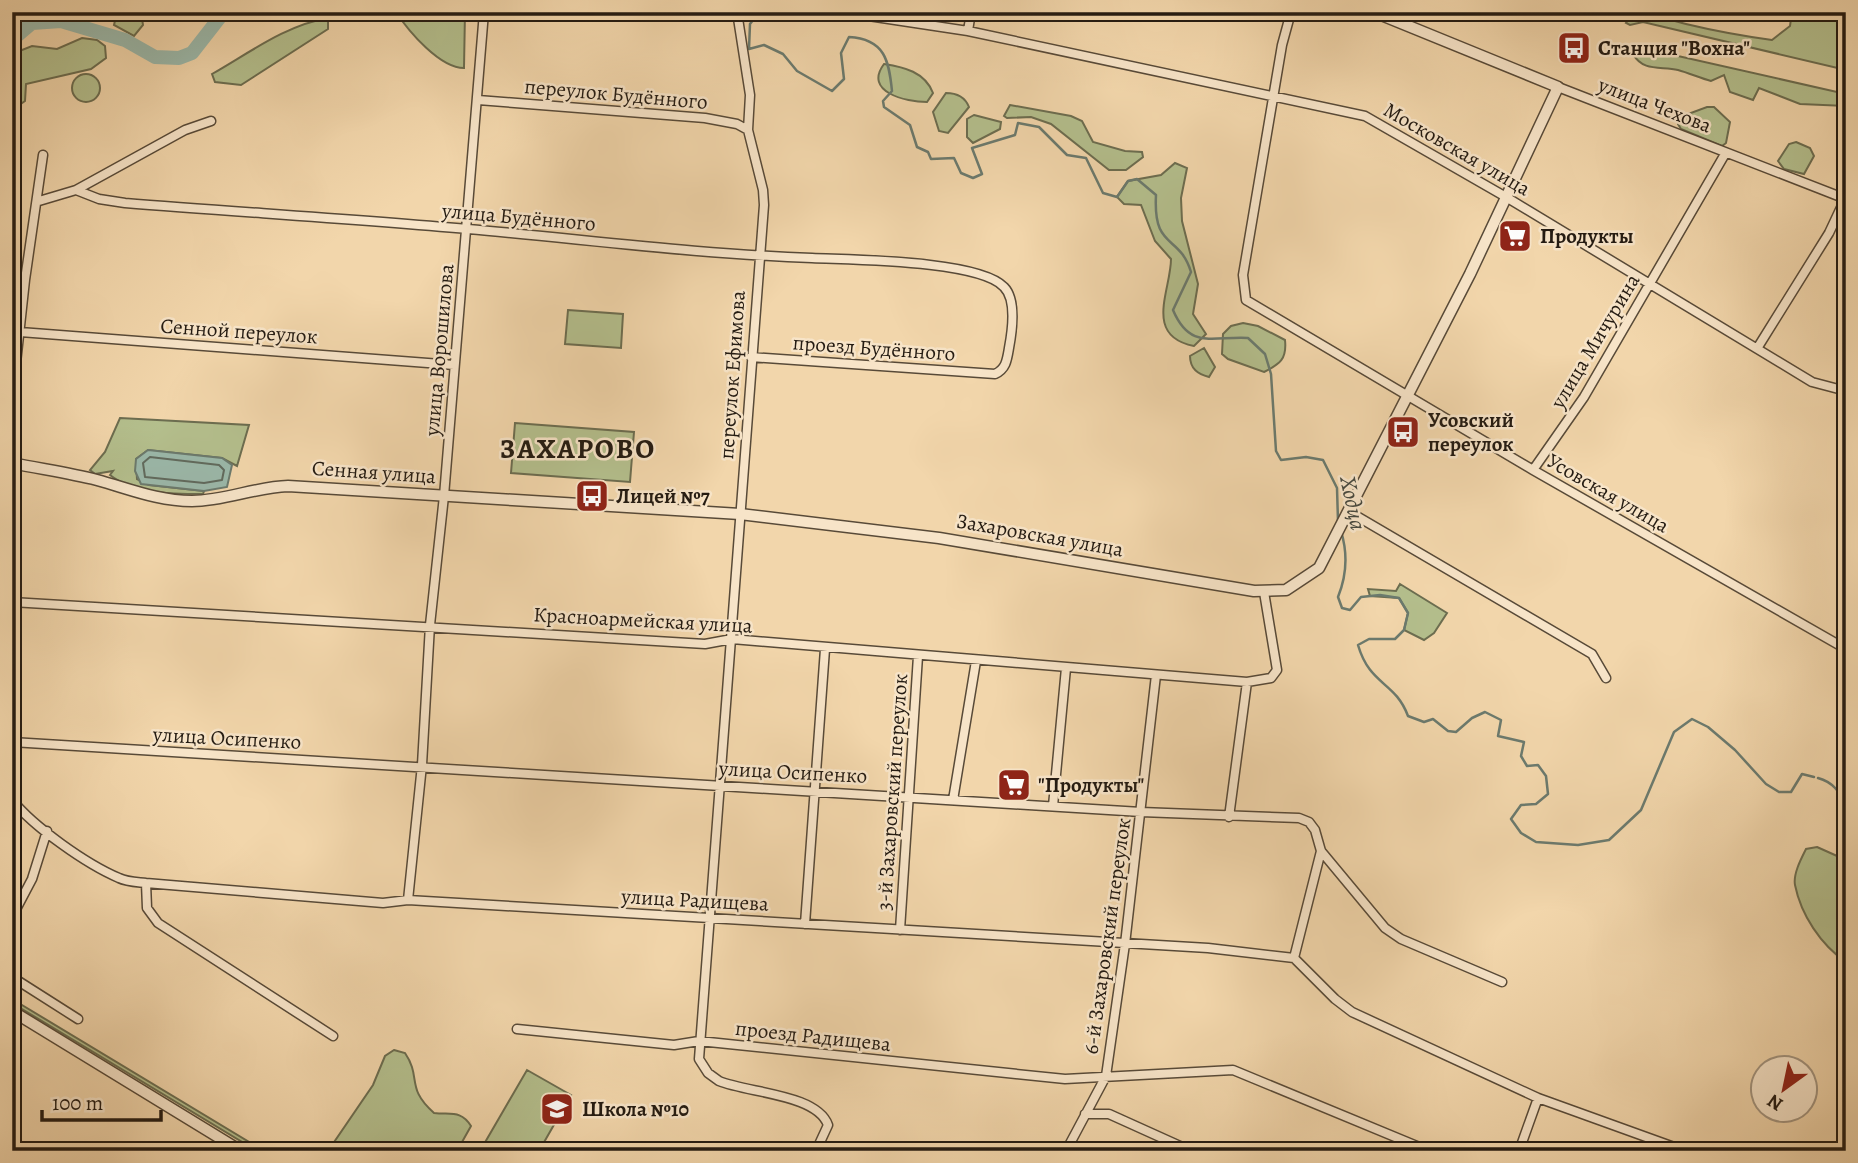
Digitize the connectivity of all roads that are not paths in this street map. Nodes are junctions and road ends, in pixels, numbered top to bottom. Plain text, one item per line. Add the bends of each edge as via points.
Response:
1 (484, 12) edge
2 (737, 12) edge
3 (971, 12) edge
4 (1291, 12) edge
5 (1374, 12) edge
6 (862, 15) dead end
7 (968, 31) junction
8 (1558, 87) junction
9 (1273, 96) junction
10 (478, 100) junction
11 (211, 121) dead end
12 (748, 130) junction
13 (1726, 154) junction
14 (43, 155) dead end
15 (76, 190) junction
16 (1506, 197) junction
17 (1846, 199) edge
18 (38, 201) junction
19 (467, 229) junction
20 (759, 256) junction
21 (1650, 285) junction
22 (20, 332) junction
23 (1758, 347) junction
24 (751, 358) junction
25 (454, 365) junction
26 (995, 374) joint
27 (1846, 391) edge
28 (1407, 397) junction
29 (12, 400) edge
30 (12, 463) edge
31 (1533, 470) junction
32 (444, 496) junction
33 (740, 514) junction
34 (1346, 516) junction
35 (1264, 592) junction
36 (12, 602) edge
37 (430, 625) junction
38 (732, 639) junction
39 (825, 649) junction
40 (1846, 649) edge
41 (918, 656) junction
42 (976, 661) junction
43 (1066, 668) junction
44 (1156, 675) junction
45 (1606, 678) dead end
46 (1247, 682) junction
47 (12, 742) edge
48 (422, 765) junction
49 (720, 785) junction
50 (816, 790) junction
51 (909, 797) junction
52 (12, 800) edge
53 (953, 800) junction
54 (1053, 806) junction
55 (1141, 812) junction
56 (1229, 817) junction
57 (47, 831) junction
58 (1321, 851) junction
59 (146, 883) junction
60 (408, 900) junction
61 (12, 917) edge
62 (709, 918) junction
63 (805, 924) junction
64 (900, 930) junction
65 (1125, 944) junction
66 (1294, 958) junction
67 (12, 977) edge
68 (1502, 982) dead end
69 (12, 1011) edge
70 (78, 1019) dead end
71 (517, 1029) dead end
72 (333, 1036) dead end
73 (699, 1041) junction
74 (1106, 1076) junction
75 (1538, 1098) junction
76 (1084, 1114) junction
77 (12, 1144) edge
78 (18, 1151) edge
79 (241, 1151) edge
80 (816, 1151) edge
81 (1066, 1151) edge
82 (1191, 1151) edge
83 (1429, 1151) edge
84 (1519, 1151) edge
85 (1685, 1151) edge

1 - 10 street, улица Ворошилова
2 - 12 street, переулок Ефимова via 750,94
3 - 7 street
4 - 9 street
5 - 8 street, улица Чехова
6 - 7 street, Московская улица
7 - 9 street, Московская улица
8 - 13 street, улица Чехова
8 - 16 street
9 - 16 street, Московская улица via 1365,116
9 - 28 street, Усовская улица via 1243,275 1247,300
10 - 12 street, переулок Будённого via 705,118
10 - 19 street, улица Ворошилова
11 - 15 street via 184,130
12 - 20 street, переулок Ефимова via 763,190
13 - 17 street, улица Чехова
13 - 21 street, улица Мичурина
14 - 18 street
15 - 18 street
15 - 19 street, улица Будённого via 125,203
16 - 21 street, Московская улица
16 - 28 street
17 - 23 street
18 - 22 street
19 - 20 street, улица Будённого
19 - 25 street, улица Ворошилова
20 - 24 street, переулок Ефимова
20 - 26 street, улица Будённого via 927,265 998,282 1010,298 1012,314 1006,363
21 - 23 street, Московская улица
21 - 31 street, улица Мичурина via 1584,397
22 - 25 street, Сенной переулок
22 - 29 street
23 - 27 street, Московская улица via 1812,382
24 - 26 street, проезд Будённого
24 - 33 street, переулок Ефимова
25 - 32 street, улица Ворошилова
28 - 31 street, Усовская улица
28 - 34 street
30 - 32 street, Сенная улица via 174,500 219,500 288,486
31 - 40 street, Усовская улица
32 - 33 street, Сенная улица
32 - 37 street, улица Ворошилова
33 - 35 street, Захаровская улица via 939,537
33 - 38 street, переулок Ефимова
34 - 35 street, Захаровская улица via 1319,568 1286,590
34 - 45 street via 1592,654
35 - 46 street, Красноармейская улица via 1277,670 1271,678
36 - 37 street, Красноармейская улица
37 - 38 street, Красноармейская улица via 705,644
37 - 48 street, улица Ворошилова
38 - 39 street, Красноармейская улица
38 - 49 street, переулок Ефимова
39 - 41 street, Красноармейская улица
39 - 50 street
41 - 42 street, Красноармейская улица
41 - 51 street, 3-й Захаровский переулок
42 - 43 street, Красноармейская улица
42 - 53 street
43 - 44 street, Красноармейская улица
43 - 54 street
44 - 46 street, Красноармейская улица
44 - 55 street, 6-й Захаровский переулок
46 - 56 street
47 - 48 street, улица Осипенко
48 - 49 street, улица Осипенко
48 - 60 street, улица Ворошилова
49 - 50 street, улица Осипенко
49 - 62 street, переулок Ефимова
50 - 51 street, улица Осипенко
50 - 63 street
51 - 53 street, улица Осипенко
51 - 64 street, 3-й Захаровский переулок
52 - 57 street, улица Радищева
53 - 54 street, улица Осипенко
54 - 55 street, улица Осипенко
55 - 56 street, улица Осипенко
55 - 65 street, 6-й Захаровский переулок
56 - 58 street, улица Осипенко via 1299,818 1315,830
57 - 59 street, улица Радищева via 121,880
57 - 61 street via 32,878
58 - 66 street
58 - 68 street, улица Осипенко via 1385,928
59 - 60 street, улица Радищева via 383,903
59 - 72 street via 147,908 158,922
60 - 62 street, улица Радищева
62 - 63 street, улица Радищева
62 - 73 street, переулок Ефимова
63 - 64 street, улица Радищева
64 - 65 street, улица Радищева
65 - 66 street, улица Радищева
65 - 74 street, 6-й Захаровский переулок
66 - 75 street via 1352,1012
67 - 70 street
69 - 79 street
71 - 73 street, проезд Радищева via 674,1045
73 - 74 street, проезд Радищева via 1065,1079
73 - 80 street via 699,1059 719,1082 811,1106 825,1115 828,1125
74 - 76 street, 6-й Захаровский переулок
74 - 83 street, проезд Радищева via 1233,1070
75 - 84 street
75 - 85 street
76 - 81 street, 6-й Захаровский переулок
76 - 82 street via 1109,1114
77 - 78 street

